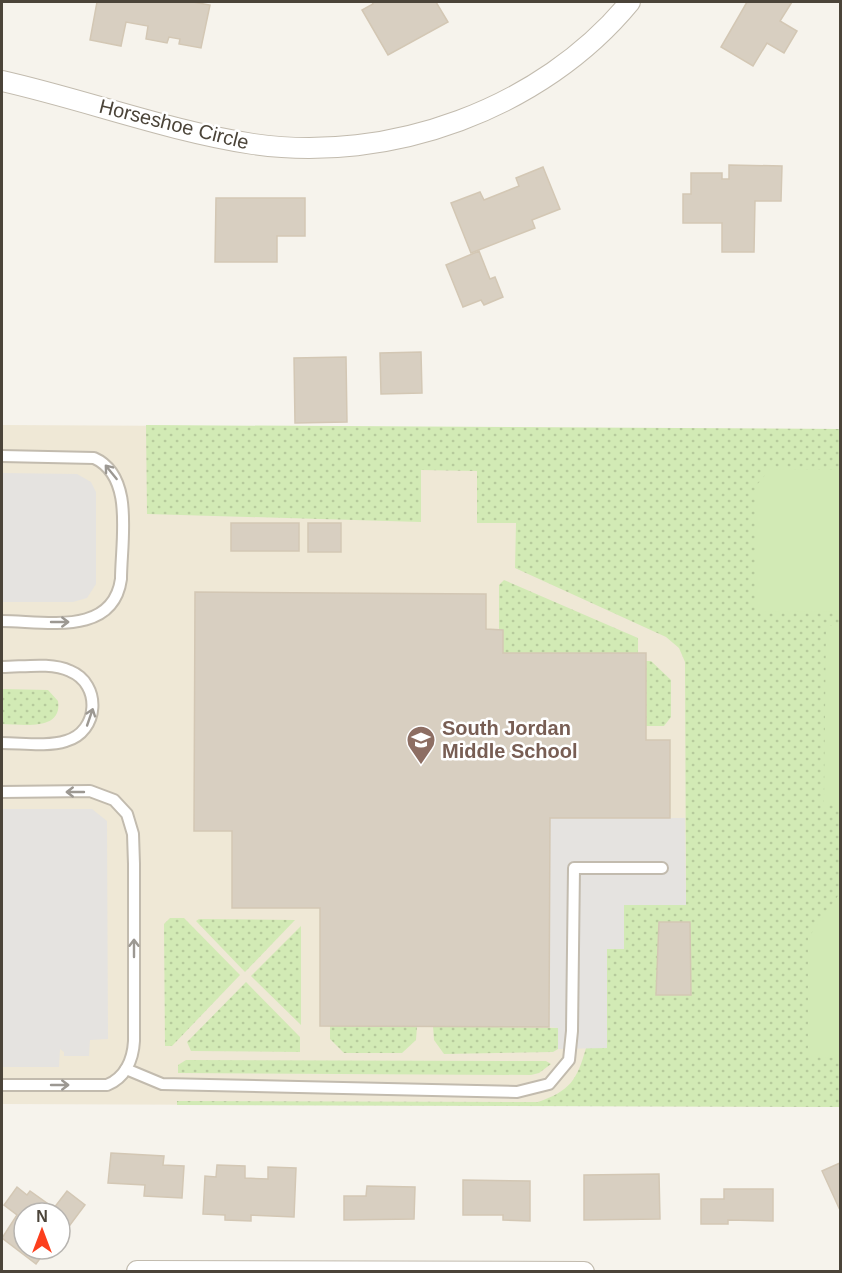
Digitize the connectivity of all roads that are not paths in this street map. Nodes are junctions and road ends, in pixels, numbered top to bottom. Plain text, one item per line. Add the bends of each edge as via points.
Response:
1 (630, 2) edge
2 (2, 81) edge
3 (2, 456) edge
4 (2, 621) edge
5 (2, 667) edge
6 (2, 743) edge
7 (2, 792) edge
8 (662, 868) dead end
9 (126, 1069) junction
10 (2, 1085) edge
11 (137, 1271) edge
12 (584, 1272) edge

1 - 2 street, Horseshoe Circle via 569,59 507,99 439,128 367,144 293,147 219,138
4 -> 3 lane via 89,620 115,601 121,579 120,484 116,476 94,458
6 -> 5 lane via 68,741 86,728 93,706 89,686 74,672 54,667
9 -> 7 lane via 134,1041 135,864 127,814 114,800 90,791
8 - 9 lane via 574,868 569,1060 549,1084 517,1092 162,1084
10 -> 9 lane via 107,1085
11 - 12 street

